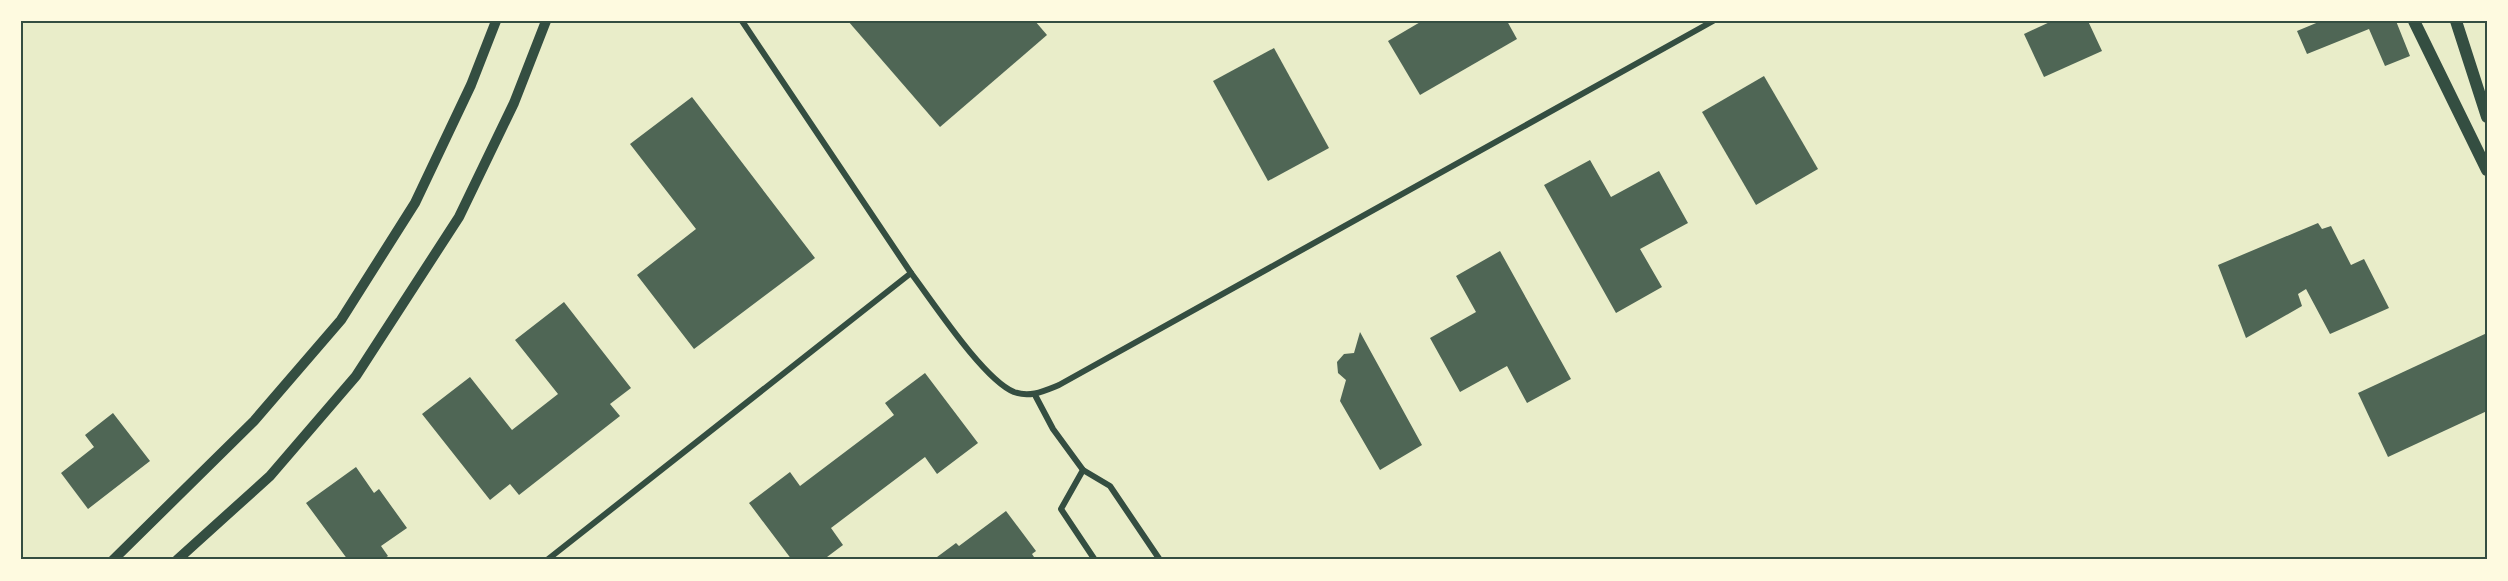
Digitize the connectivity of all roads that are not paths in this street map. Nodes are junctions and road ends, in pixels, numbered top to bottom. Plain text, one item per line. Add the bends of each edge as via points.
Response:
1 (496, 21) edge
2 (546, 21) edge
3 (742, 21) edge
4 (1713, 21) edge
5 (2414, 21) edge
6 (2456, 21) edge
7 (2487, 117) edge
8 (2487, 170) edge
9 (911, 273) junction
10 (1035, 395) junction
11 (1083, 470) junction
12 (112, 560) edge
13 (177, 560) edge
14 (547, 560) edge
15 (1095, 560) edge
16 (1160, 560) edge

1 - 12 street via 471,86 415,203 341,320 254,421
2 - 13 street via 514,103 459,216 356,376 270,476
3 - 9 street
4 - 10 street
5 - 8 main road
6 - 7 main road
9 - 10 street via 988,371 1014,392
9 - 14 street
10 - 11 street via 1053,429
11 - 15 street via 1061,509
11 - 16 street via 1110,486

